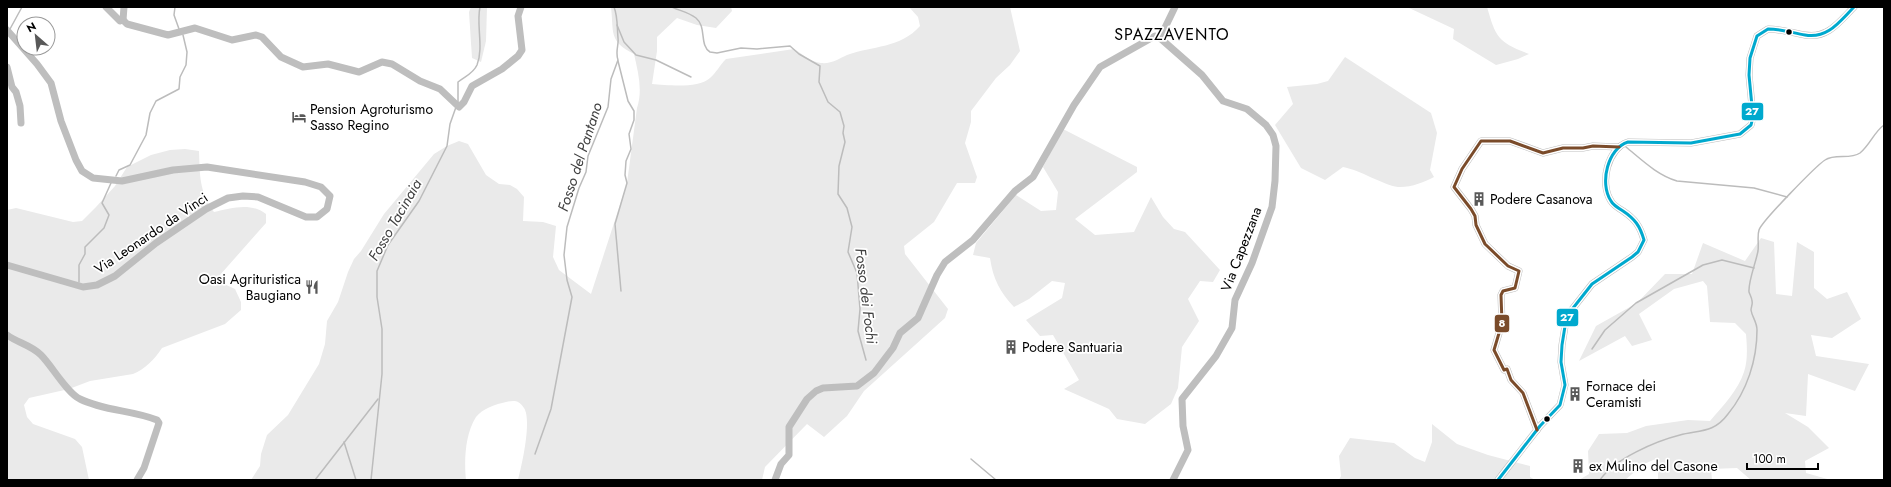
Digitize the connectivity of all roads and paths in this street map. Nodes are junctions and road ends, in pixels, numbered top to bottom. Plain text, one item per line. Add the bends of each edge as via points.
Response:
1 (106, 7) edge
2 (124, 7) edge
3 (521, 7) edge
4 (1175, 7) edge
5 (1854, 7) edge
6 (123, 20) junction
7 (7, 30) edge
8 (1158, 37) junction
9 (7, 67) edge
10 (22, 123) dead end
11 (1619, 147) junction
12 (7, 264) edge
13 (7, 335) edge
14 (1537, 430) junction
15 (137, 480) edge
16 (775, 480) edge
17 (1172, 480) edge
18 (1498, 480) edge

1 - 6 street via 120,21
2 - 6 street
3 - 6 street via 518,16 523,45 518,56 472,86 464,102 457,106 440,89 420,82 392,64 382,62 359,72 328,64 303,67 281,57 262,37 256,35 232,40 195,28 168,35 127,24
4 - 8 street
5 - 11 street via 1835,27 1821,35 1807,36 1768,29 1757,36 1750,58 1749,75 1753,117 1751,125 1740,134 1691,143 1628,142
7 - 12 street, Via Leonardo da Vinci via 38,64 51,83 61,121 76,160 82,171 93,178 122,181 173,170 208,167 305,182 321,187 330,196 327,209 317,218 306,217 258,197 228,198 206,209 156,243 115,276 96,285 83,287
8 - 16 street via 1100,68 1074,105 1033,178 1015,192 973,240 941,267 918,318 900,333 893,348 874,373 857,386 824,388 807,399 789,427 790,455 781,464
8 - 17 street, Via Capezzana via 1202,75 1223,100 1247,110 1266,125 1273,135 1276,159 1272,207 1252,263 1235,300 1232,328 1216,356 1182,399 1183,426 1188,450
9 - 10 street via 20,106
11 - 14 street via 1609,163 1606,178 1608,194 1611,201 1636,221 1644,240 1638,252 1592,284 1570,312 1564,328 1561,353 1564,393 1560,405
11 - 14 street via 1563,148 1543,153 1510,141 1481,141 1462,169 1454,187 1475,216 1476,225 1485,244 1508,266 1519,271 1515,288 1503,291 1501,295 1502,323 1494,350 1504,370 1507,369 1511,380 1523,393
13 - 15 street via 42,355 78,399 157,420 159,423 144,468
14 - 18 street

